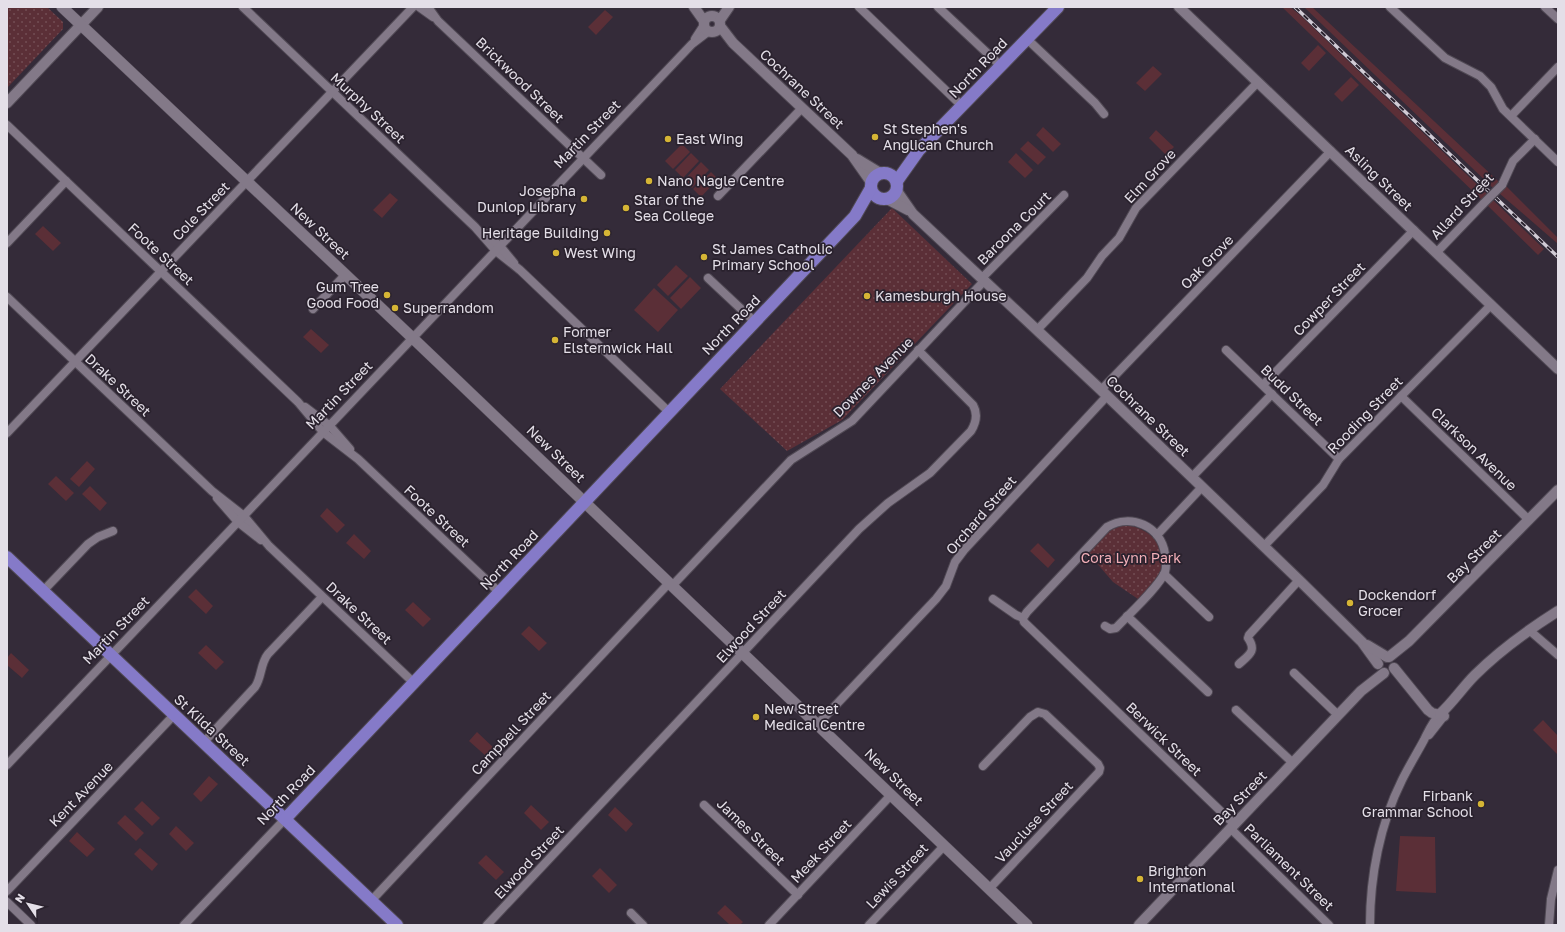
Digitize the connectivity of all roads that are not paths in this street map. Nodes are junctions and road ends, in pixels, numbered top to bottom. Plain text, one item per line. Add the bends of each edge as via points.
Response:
1 (62, 7) edge
2 (243, 7) edge
3 (413, 7) edge
4 (419, 7) edge
5 (428, 7) edge
6 (694, 7) edge
7 (697, 7) edge
8 (725, 7) edge
9 (729, 7) edge
10 (859, 7) edge
11 (938, 7) edge
12 (1058, 7) edge
13 (1179, 7) edge
14 (1390, 7) edge
15 (1545, 7) edge
16 (94, 8) edge
17 (1558, 19) edge
18 (438, 21) junction
19 (712, 23) junction
20 (81, 26) junction
21 (1027, 39) junction
22 (1000, 66) junction
23 (1558, 67) edge
24 (1258, 82) junction
25 (332, 92) junction
26 (7, 104) edge
27 (962, 106) junction
28 (802, 108) junction
29 (1104, 114) dead end
30 (1511, 116) junction
31 (7, 126) edge
32 (1534, 139) junction
33 (919, 150) junction
34 (1331, 152) junction
35 (852, 156) junction
36 (584, 159) junction
37 (1558, 162) edge
38 (884, 173) junction
39 (601, 175) dead end
40 (66, 181) junction
41 (246, 182) junction
42 (871, 185) junction
43 (897, 186) junction
44 (1064, 195) dead end
45 (718, 196) dead end
46 (885, 199) junction
47 (913, 214) junction
48 (855, 216) junction
49 (1414, 230) junction
50 (7, 243) edge
51 (498, 249) junction
52 (1437, 252) junction
53 (161, 272) junction
54 (344, 275) junction
55 (708, 278) dead end
56 (984, 279) junction
57 (7, 297) edge
58 (1491, 305) junction
59 (313, 309) dead end
60 (755, 322) junction
61 (1037, 330) junction
62 (413, 339) junction
63 (918, 350) junction
64 (1226, 350) dead end
65 (75, 362) junction
66 (1558, 369) edge
67 (1263, 385) junction
68 (1104, 393) junction
69 (1272, 394) junction
70 (1402, 396) junction
71 (298, 402) junction
72 (669, 412) junction
73 (330, 426) junction
74 (323, 432) junction
75 (7, 433) edge
76 (358, 459) junction
77 (1339, 460) junction
78 (1197, 483) junction
79 (1558, 490) edge
80 (584, 502) junction
81 (241, 519) junction
82 (1529, 520) junction
83 (113, 531) dead end
84 (1156, 533) junction
85 (1264, 546) junction
86 (8, 559) edge
87 (1164, 574) junction
88 (1299, 580) junction
89 (670, 584) junction
90 (43, 591) junction
91 (499, 592) junction
92 (322, 597) junction
93 (993, 599) dead end
94 (1558, 611) edge
95 (1127, 616) junction
96 (1209, 617) dead end
97 (1023, 618) junction
98 (1105, 626) dead end
99 (1529, 630) junction
100 (742, 654) junction
101 (111, 655) junction
102 (1558, 655) edge
103 (1239, 664) dead end
104 (1387, 665) junction
105 (1294, 673) dead end
106 (414, 682) junction
107 (1208, 692) dead end
108 (1236, 710) dead end
109 (1441, 714) junction
110 (174, 715) junction
111 (1338, 715) junction
112 (817, 725) junction
113 (203, 743) junction
114 (1292, 763) junction
115 (7, 766) edge
116 (983, 766) dead end
117 (891, 795) junction
118 (704, 805) dead end
119 (285, 819) junction
120 (1232, 826) junction
121 (944, 846) junction
122 (1558, 870) edge
123 (989, 889) junction
124 (7, 891) edge
125 (798, 895) junction
126 (371, 901) junction
127 (7, 902) edge
128 (631, 913) dead end
129 (1025, 924) edge
130 (31, 925) edge
131 (184, 925) edge
132 (397, 925) edge
133 (487, 925) edge
134 (643, 925) edge
135 (769, 925) edge
136 (869, 925) edge
137 (1139, 925) edge
138 (1329, 925) edge
139 (1370, 925) edge
140 (1549, 925) edge

1 - 20 main road, New Street
2 - 25 street, Murphy Street
3 - 25 street, Cole Street
4 - 18 street, Brickwood Street
5 - 18 street, Brickwood Street
6 - 19 street, Cochrane Street
7 - 19 street, Cochrane Street
8 - 19 street, Martin Street
9 - 19 street, Martin Street
10 - 27 street
11 - 22 street
12 - 21 main road, North Road
13 - 24 street, Asling Street
14 - 30 street via 1445,58 1480,76
15 - 17 street
16 - 20 street
18 - 36 street, Brickwood Street
19 - 28 street, Cochrane Street
19 - 36 street, Martin Street
20 - 26 street
20 - 41 main road, New Street
21 - 22 main road, North Road
21 - 29 street
22 - 27 main road, North Road
23 - 30 street
24 - 34 street, Asling Street
24 - 61 street, Elm Grove via 1136,208 1119,238 1102,256 1087,278
25 - 41 street, Cole Street
25 - 51 street, Murphy Street
27 - 33 main road, North Road
28 - 35 street, Cochrane Street
28 - 45 street
30 - 32 street
31 - 40 street, Foote Street
32 - 37 street
32 - 52 street, Allard Street, bridge via 1513,161 1502,185
33 - 38 main road, North Road
33 - 43 main road, North Road
34 - 49 street, Asling Street
34 - 68 street, Oak Grove
35 - 38 street, Cochrane Street
35 - 42 street, Cochrane Street
36 - 39 street, Brickwood Street
36 - 51 street, Martin Street
38 - 42 main road via 873,178
38 - 43 main road via 891,174
40 - 50 street
40 - 53 street, Foote Street
41 - 53 street, Cole Street
41 - 54 main road, New Street
42 - 46 main road via 875,196
42 - 48 main road, North Road
43 - 46 main road via 895,194
43 - 47 street, Cochrane Street
44 - 56 street, Baroona Court
46 - 47 street, Cochrane Street
46 - 48 main road, North Road
47 - 56 street, Cochrane Street
48 - 60 main road, North Road
49 - 52 street, Asling Street
49 - 67 street, Cowper Street
51 - 62 street, Martin Street
51 - 72 street, Murphy Street
52 - 58 street, Asling Street
53 - 65 street, Cole Street
53 - 71 street, Foote Street
54 - 59 street
54 - 62 main road, New Street
55 - 60 street
56 - 61 street, Cochrane Street
56 - 63 street, Downes Avenue
57 - 65 street, Drake Street
58 - 66 street, Asling Street
58 - 70 street, Rooding Street
60 - 72 main road, North Road
61 - 68 street, Cochrane Street
62 - 73 street, Martin Street
62 - 80 main road, New Street
63 - 89 street, Downes Avenue via 852,421 791,460
63 - 100 street, Elwood Street via 973,405 976,416 974,426 930,473 888,503 859,529
64 - 67 street, Budd Street
65 - 75 street, Cole Street
65 - 81 street, Drake Street
67 - 69 street, Budd Street
68 - 78 street, Cochrane Street
68 - 112 street, Orchard Street via 964,550 955,562 946,586 936,599
69 - 77 street, Budd Street
69 - 78 street
70 - 77 street, Rooding Street
70 - 82 street, Clarkson Avenue
71 - 73 street, Foote Street
71 - 74 street, Foote Street
72 - 80 main road, North Road
73 - 74 street, Martin Street
73 - 76 street, Foote Street
74 - 76 street, Foote Street
74 - 81 street, Martin Street
76 - 91 street, Foote Street
77 - 85 street, Rooding Street via 1323,485
78 - 84 street
78 - 85 street, Cochrane Street
79 - 82 street, Bay Street
80 - 89 main road, New Street
80 - 91 main road, North Road
81 - 92 street, Drake Street
81 - 101 street, Martin Street
82 - 104 street, Bay Street
83 - 90 street via 88,544
84 - 87 street via 1162,541 1165,553
84 - 97 street via 1143,524 1126,521 1107,527
85 - 88 street, Cochrane Street
86 - 90 main road, St Kilda Street
87 - 95 street
87 - 96 street
88 - 103 street via 1249,635 1248,638 1253,645 1251,653
88 - 104 street, Cochrane Street
89 - 100 main road, New Street
89 - 126 street, Campbell Street
90 - 101 main road, St Kilda Street
91 - 106 main road, North Road
92 - 106 street, Drake Street
92 - 113 street via 268,654 255,687
93 - 97 street
94 - 99 street
95 - 98 street via 1116,628 1110,629
95 - 107 street
97 - 120 street, Berwick Street via 1027,626
99 - 102 street
99 - 109 street via 1475,676
100 - 112 main road, New Street
100 - 133 street, Elwood Street
101 - 110 main road, St Kilda Street
101 - 115 street, Martin Street
104 - 109 street, Cochrane Street via 1417,695 1432,704
104 - 111 street, Bay Street
105 - 111 street
106 - 119 main road, North Road
108 - 114 street
109 - 139 street via 1433,732 1424,740 1396,794 1381,838 1372,884
110 - 113 main road, St Kilda Street
110 - 124 street, Kent Avenue
111 - 114 street, Bay Street
112 - 117 main road, New Street
113 - 119 main road, St Kilda Street
114 - 120 street, Bay Street
116 - 123 street, Vaucluse Street via 1030,717 1036,712 1041,712 1100,768
117 - 121 main road, New Street
117 - 125 street, Meek Street
118 - 125 street, James Street
119 - 126 main road, St Kilda Street
119 - 131 street, North Road
120 - 137 street, Bay Street
120 - 138 street, Parliament Street
121 - 123 main road, New Street
121 - 136 street, Lewis Street
122 - 140 street via 1551,899
123 - 129 main road, New Street
125 - 135 street, Meek Street
126 - 132 main road, St Kilda Street
127 - 130 street
128 - 134 street

